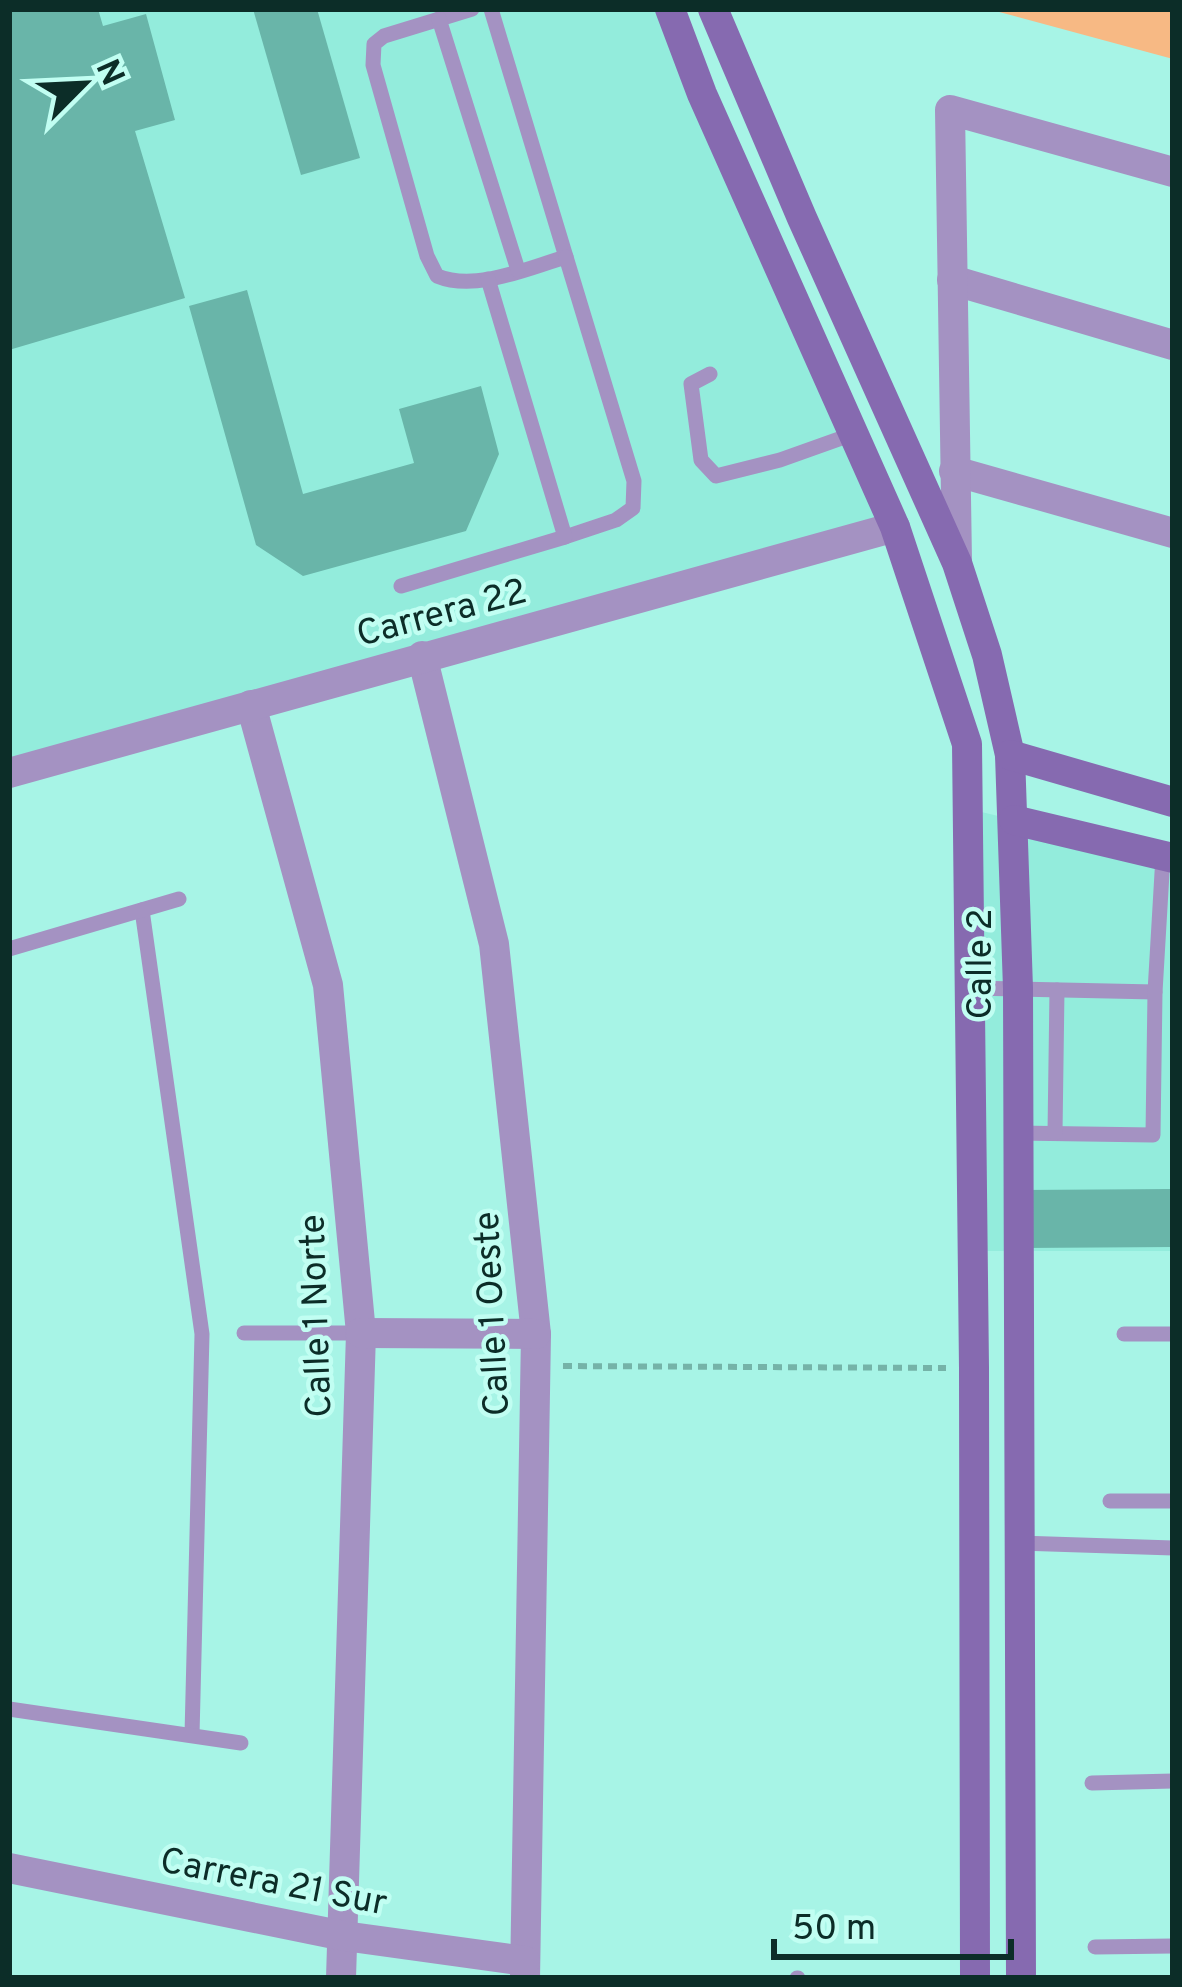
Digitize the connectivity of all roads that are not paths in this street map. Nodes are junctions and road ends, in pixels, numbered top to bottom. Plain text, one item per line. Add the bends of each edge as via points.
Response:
1 (472, 9) edge
2 (491, 9) edge
3 (670, 9) edge
4 (713, 9) edge
5 (439, 19) junction
6 (1173, 172) edge
7 (566, 257) junction
8 (518, 270) junction
9 (488, 279) junction
10 (952, 280) junction
11 (1173, 345) edge
12 (710, 374) dead end
13 (853, 434) junction
14 (954, 471) junction
15 (895, 527) junction
16 (1173, 533) edge
17 (565, 537) junction
18 (957, 562) junction
19 (401, 586) dead end
20 (422, 656) junction
21 (251, 705) junction
22 (1010, 754) junction
23 (9, 772) edge
24 (1173, 802) edge
25 (1014, 820) junction
26 (1168, 857) edge
27 (179, 899) dead end
28 (142, 910) junction
29 (9, 949) edge
30 (970, 988) junction
31 (1018, 988) junction
32 (1057, 990) junction
33 (1155, 992) junction
34 (1017, 1133) junction
35 (1055, 1133) junction
36 (244, 1333) dead end
37 (361, 1333) junction
38 (536, 1334) junction
39 (1124, 1334) dead end
40 (1173, 1334) edge
41 (1110, 1501) dead end
42 (1173, 1501) edge
43 (1019, 1543) junction
44 (1173, 1548) edge
45 (9, 1709) edge
46 (192, 1735) junction
47 (241, 1743) dead end
48 (1173, 1781) edge
49 (1091, 1783) dead end
50 (9, 1868) edge
51 (344, 1936) junction
52 (1173, 1946) edge
53 (1095, 1947) dead end
54 (525, 1970) edge
55 (341, 1978) edge
56 (975, 1978) edge
57 (1021, 1978) edge

1 - 5 lane
2 - 7 lane
3 - 13 main road, Calle 2
4 - 18 main road, Calle 2
5 - 8 lane
5 - 9 lane via 384,36 374,44 374,64 437,276
6 - 10 street via 950,110
7 - 8 lane
7 - 17 lane via 634,481 633,508
8 - 9 lane
9 - 17 lane
10 - 11 street
10 - 14 street
12 - 13 lane via 691,384 701,460 716,476
13 - 15 main road, Calle 2
14 - 16 street
14 - 18 street
15 - 20 street, Carrera 22
15 - 30 main road, Calle 2 via 967,744
17 - 19 lane
18 - 22 main road, Calle 2
20 - 21 street, Carrera 22
20 - 38 street, Calle 1 Oeste via 494,944
21 - 23 street, Carrera 22
21 - 37 street, Calle 1 Norte via 328,985
22 - 24 main road
22 - 25 main road, Calle 2
25 - 26 main road
25 - 31 main road, Calle 2
26 - 33 lane
27 - 28 lane
28 - 29 lane
28 - 46 lane via 202,1334
30 - 31 lane
30 - 56 main road, Calle 2
31 - 32 lane
31 - 34 main road, Calle 2
32 - 33 lane
32 - 35 lane
33 - 35 lane via 1153,1135
34 - 35 lane
34 - 43 main road, Calle 2
36 - 37 lane
37 - 38 street
37 - 51 street, Calle 1 Norte
38 - 54 street, Calle 1 Oeste
39 - 40 lane
41 - 42 lane
43 - 44 lane
43 - 57 main road, Calle 2
45 - 46 lane
46 - 47 lane
48 - 49 lane
50 - 51 street, Carrera 21 Sur
51 - 54 street, Carrera 21 Sur
51 - 55 street, Calle 1 Norte
52 - 53 lane

